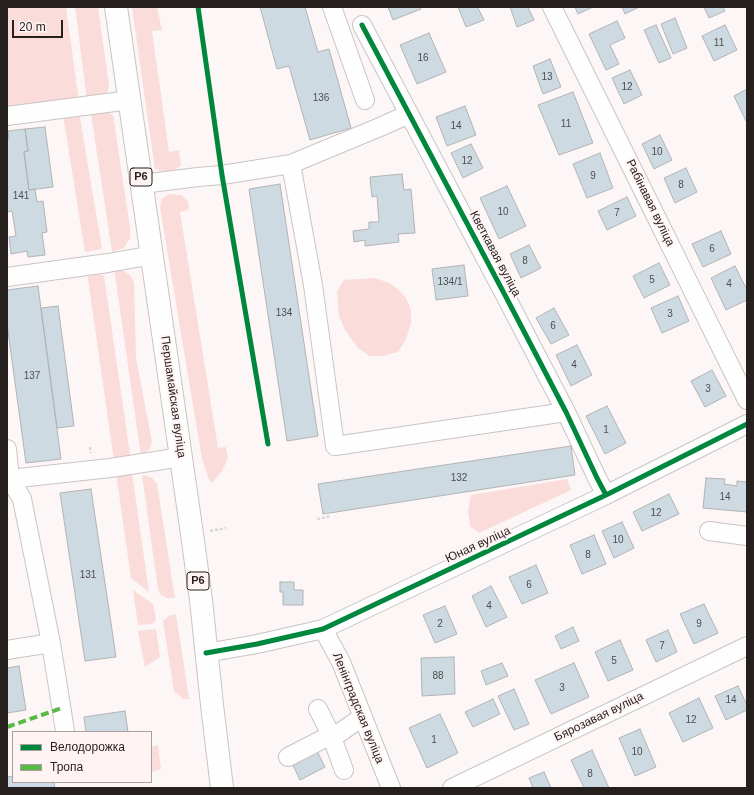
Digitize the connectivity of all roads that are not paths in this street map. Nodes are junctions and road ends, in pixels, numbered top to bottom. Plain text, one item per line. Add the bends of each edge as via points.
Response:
1 (116, 7) edge
2 (332, 7) edge
3 (552, 7) edge
4 (362, 25) dead end
5 (130, 100) junction
6 (365, 100) dead end
7 (409, 114) junction
8 (7, 116) edge
9 (291, 164) junction
10 (142, 184) junction
11 (153, 255) junction
12 (7, 276) edge
13 (747, 400) edge
14 (566, 412) junction
15 (747, 424) edge
16 (7, 449) edge
17 (182, 457) junction
18 (10, 479) junction
19 (606, 495) junction
20 (709, 531) dead end
21 (747, 536) edge
22 (323, 629) junction
23 (51, 643) junction
24 (747, 646) edge
25 (7, 650) edge
26 (206, 653) junction
27 (318, 709) dead end
28 (362, 717) junction
29 (65, 731) edge
30 (331, 735) junction
31 (288, 756) dead end
32 (344, 770) dead end
33 (222, 788) edge
34 (391, 788) edge
35 (452, 788) edge

1 - 5 main road, Першамайская вуліца / Р6
2 - 6 street
3 - 13 street, Рабінавая вуліца
4 - 7 street, Кветкавая вуліца
5 - 8 street
5 - 10 main road, Першамайская вуліца / Р6
7 - 9 street
7 - 14 street, Кветкавая вуліца
9 - 10 street
9 - 14 street via 313,286 335,446
10 - 11 main road, Першамайская вуліца / Р6
11 - 12 street
11 - 17 main road, Першамайская вуліца / Р6
14 - 19 street, Кветкавая вуліца
15 - 19 street, Юная вуліца
16 - 18 street
17 - 18 street
17 - 26 main road, Першамайская вуліца / Р6
18 - 23 street via 22,499
19 - 22 street, Юная вуліца
20 - 21 street
22 - 26 street, Юная вуліца
22 - 28 street, Ленінградская вуліца via 341,662
23 - 25 street
23 - 29 street
24 - 35 street, Бярозавая вуліца
26 - 33 main road, Першамайская вуліца / Р6
27 - 30 street
28 - 30 street via 338,734
28 - 34 street, Ленінградская вуліца
30 - 31 street
30 - 32 street

